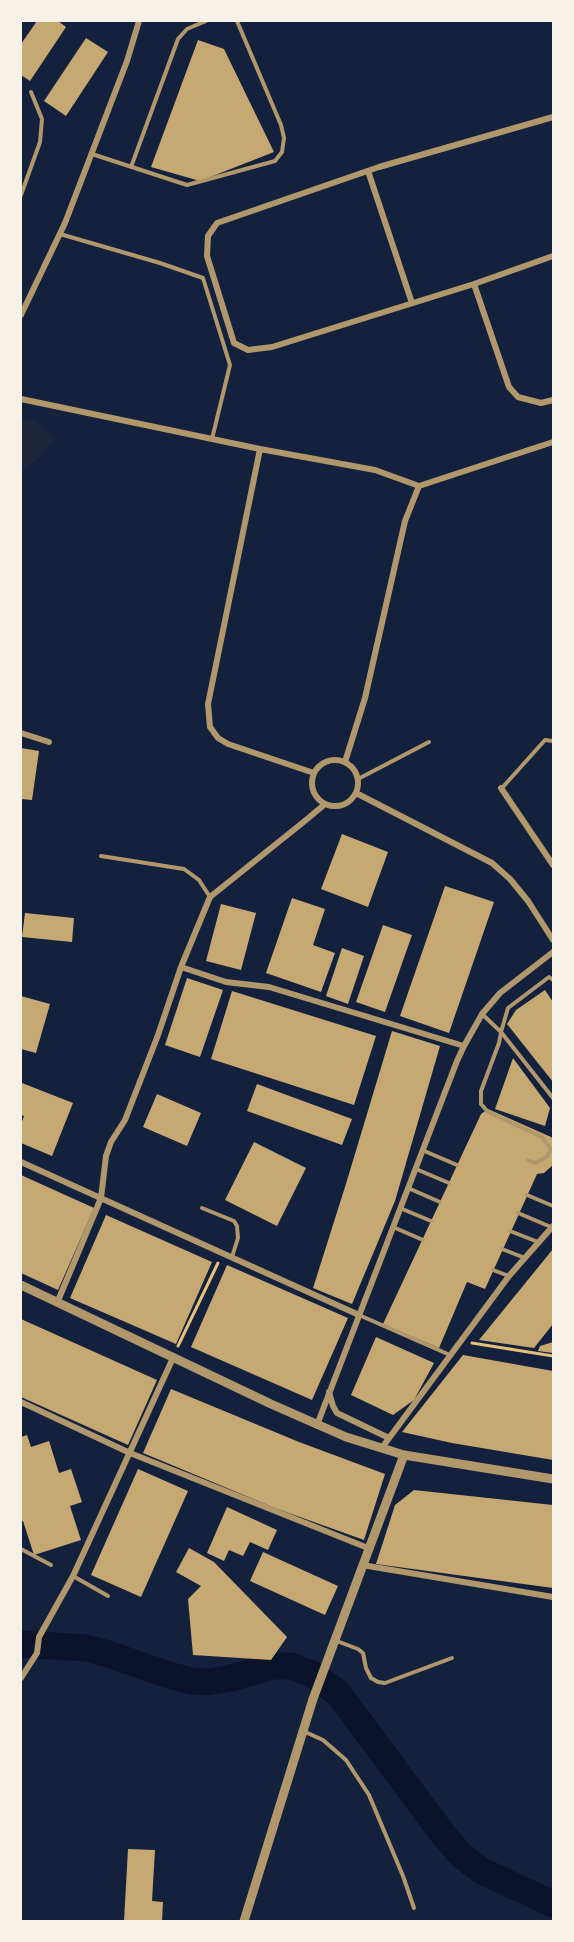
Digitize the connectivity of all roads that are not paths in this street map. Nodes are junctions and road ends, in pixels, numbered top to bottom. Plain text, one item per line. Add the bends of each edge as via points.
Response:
1 (139, 21) edge
2 (206, 21) edge
3 (237, 21) edge
4 (32, 92) dead end
5 (553, 117) edge
6 (91, 154) junction
7 (131, 167) junction
8 (368, 171) junction
9 (21, 195) edge
10 (60, 234) junction
11 (553, 256) edge
12 (474, 284) junction
13 (412, 303) junction
14 (21, 315) edge
15 (21, 399) edge
16 (553, 400) edge
17 (212, 439) junction
18 (553, 442) edge
19 (260, 449) junction
20 (419, 486) junction
21 (21, 733) edge
22 (553, 741) edge
23 (49, 742) dead end
24 (429, 742) dead end
25 (345, 762) junction
26 (314, 773) junction
27 (358, 779) junction
28 (501, 788) joint
29 (356, 793) junction
30 (325, 804) junction
31 (101, 856) dead end
32 (553, 865) edge
33 (210, 897) junction
34 (553, 940) edge
35 (553, 952) edge
36 (181, 967) junction
37 (553, 980) edge
38 (482, 1014) junction
39 (501, 1032) junction
40 (464, 1046) junction
41 (553, 1098) edge
42 (422, 1150) junction
43 (528, 1161) dead end
44 (21, 1162) edge
45 (457, 1165) dead end
46 (416, 1169) junction
47 (449, 1183) dead end
48 (408, 1188) junction
49 (527, 1195) dead end
50 (101, 1198) junction
51 (440, 1202) dead end
52 (553, 1206) edge
53 (202, 1208) dead end
54 (400, 1208) junction
55 (518, 1213) dead end
56 (431, 1221) dead end
57 (393, 1227) junction
58 (553, 1227) edge
59 (510, 1231) dead end
60 (423, 1240) dead end
61 (539, 1243) junction
62 (502, 1249) dead end
63 (231, 1257) junction
64 (525, 1258) junction
65 (493, 1270) dead end
66 (509, 1276) junction
67 (21, 1285) edge
68 (57, 1302) junction
69 (359, 1315) junction
70 (450, 1355) junction
71 (173, 1358) junction
72 (329, 1391) junction
73 (21, 1402) edge
74 (317, 1425) junction
75 (389, 1438) junction
76 (381, 1449) junction
77 (130, 1453) junction
78 (404, 1455) junction
79 (553, 1479) edge
80 (368, 1548) junction
81 (21, 1549) edge
82 (51, 1565) dead end
83 (362, 1565) junction
84 (73, 1576) junction
85 (108, 1596) dead end
86 (553, 1597) edge
87 (334, 1640) junction
88 (452, 1658) dead end
89 (21, 1678) edge
90 (302, 1731) junction
91 (414, 1908) dead end
92 (244, 1921) edge

1 - 6 street
2 - 7 lane via 188,29 178,39
3 - 7 lane via 281,125 282,152 274,161 187,185
4 - 9 lane via 42,119 40,142
5 - 8 street
6 - 7 lane
6 - 10 street
8 - 13 street
8 - 13 street via 217,224 208,236 207,256 234,343 248,350 272,347
10 - 14 street
10 - 17 lane via 203,278 230,365
11 - 12 street
12 - 13 street
12 - 16 street via 509,387 518,397 541,404
15 - 17 street
17 - 19 street
18 - 20 street
19 - 20 street via 375,470
19 - 26 street via 208,704 210,727 228,744
20 - 25 street via 405,521 365,698
21 - 23 street
22 - 28 lane via 545,740
24 - 27 lane
25 - 26 street via 324,762
25 - 27 street
26 - 30 street via 312,787
27 - 29 street
28 - 32 street
29 - 30 street via 346,804
29 - 34 street via 492,862 528,901
30 - 33 street
31 - 33 lane via 184,869 199,880
33 - 36 street
35 - 38 street via 500,993
36 - 40 street via 226,982 269,987
36 - 50 street via 125,1120 106,1156
37 - 39 lane via 549,977 508,1008
38 - 39 lane
38 - 40 street
39 - 41 lane
39 - 43 lane via 481,1091 481,1104 488,1112 542,1137 551,1149 547,1157 535,1163
40 - 42 street
42 - 45 lane
42 - 46 street
44 - 50 street
46 - 47 lane
46 - 48 street
48 - 51 lane
48 - 54 street
49 - 52 lane
50 - 63 street
50 - 68 street
53 - 63 lane via 234,1221 237,1226 238,1238
54 - 56 lane
54 - 57 street
55 - 58 lane
57 - 60 lane
57 - 69 street
58 - 61 street
59 - 61 lane
61 - 64 street
62 - 64 lane
63 - 69 street
64 - 66 street
65 - 66 lane
66 - 70 street
67 - 68 street
68 - 71 street
69 - 70 lane
69 - 72 street
70 - 75 street
71 - 74 street
71 - 77 street
72 - 74 street
72 - 75 street via 337,1413
73 - 77 street
74 - 76 street
75 - 76 street
76 - 78 street
77 - 80 street
77 - 84 street
78 - 79 street
78 - 80 street
80 - 83 street
81 - 82 lane
83 - 86 street
83 - 87 street
84 - 85 lane
84 - 89 street
87 - 88 lane via 363,1653 366,1668 378,1682 385,1683
87 - 90 street
90 - 91 lane via 323,1740 345,1760 369,1795
90 - 92 street

